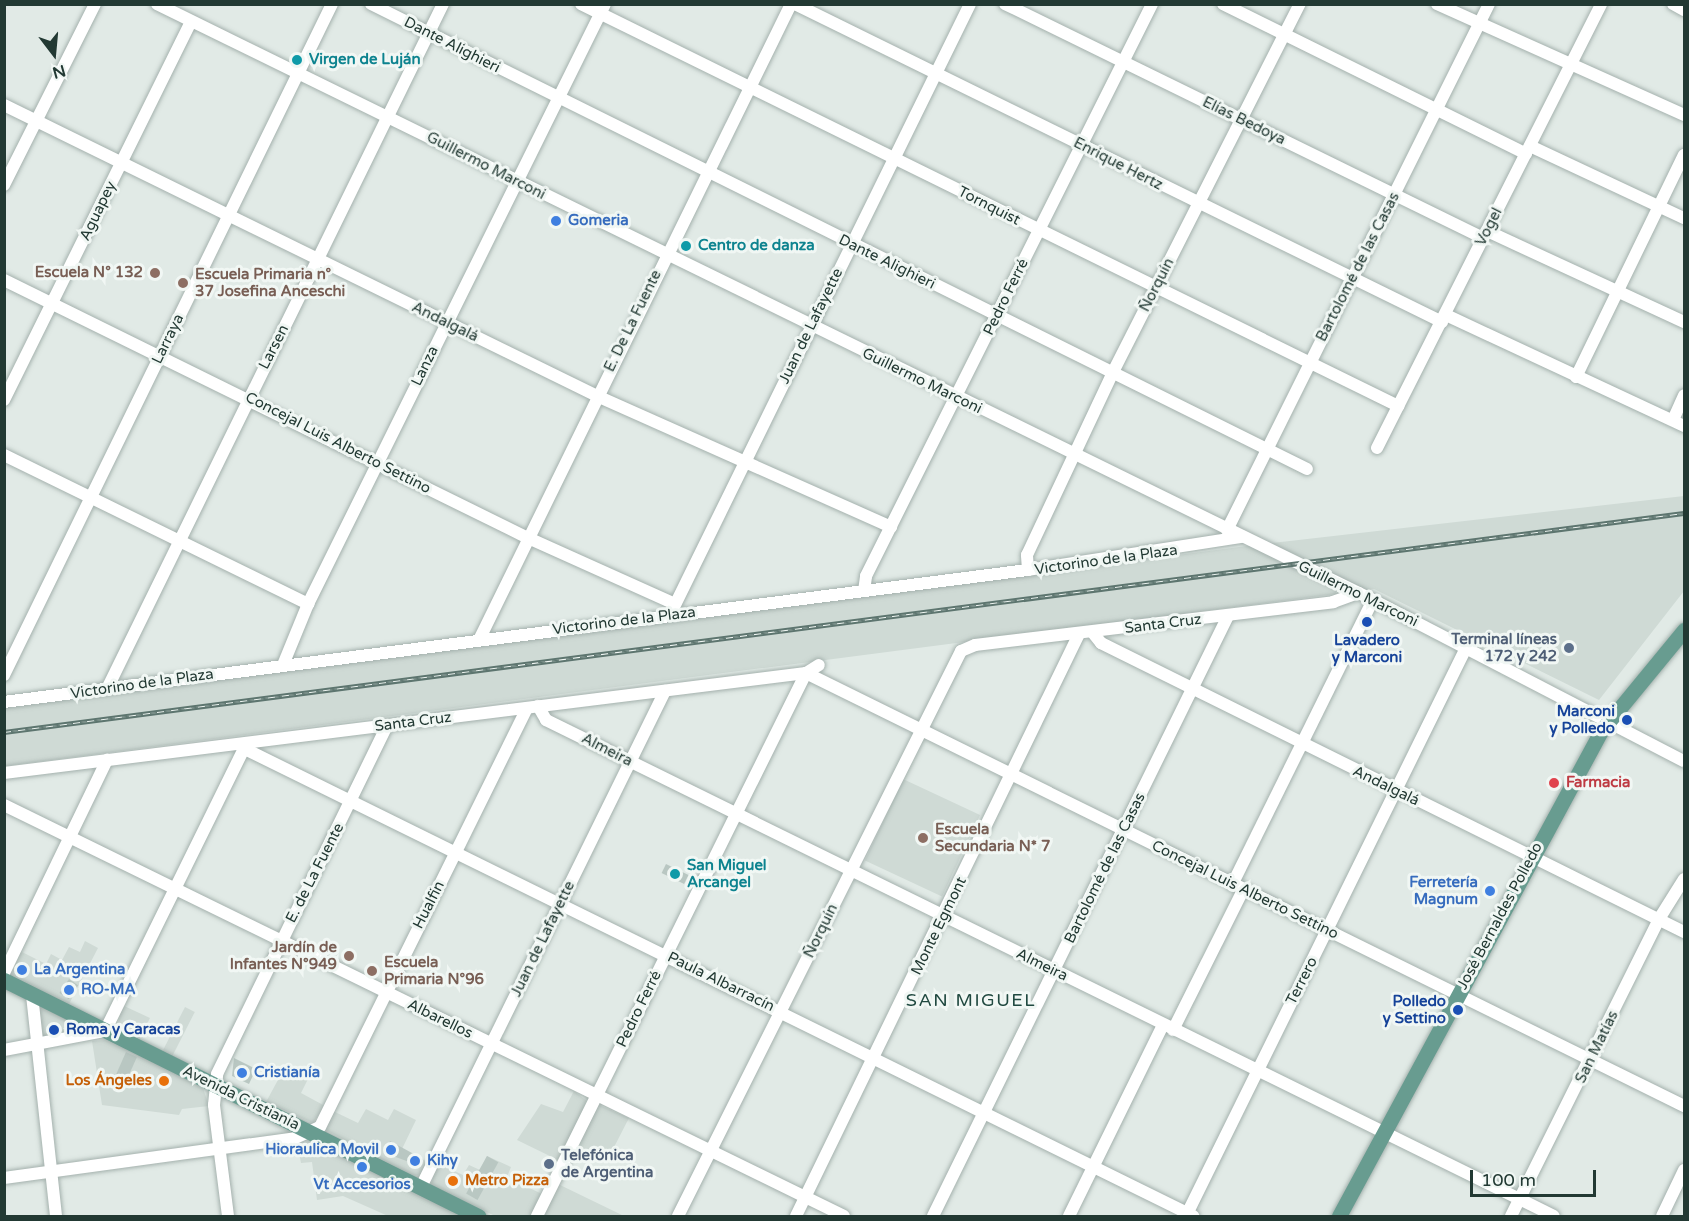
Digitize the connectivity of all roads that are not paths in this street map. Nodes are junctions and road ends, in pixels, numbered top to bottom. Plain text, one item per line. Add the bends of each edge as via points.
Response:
1 (95, 4) edge
2 (156, 4) edge
3 (332, 4) edge
4 (371, 4) edge
5 (443, 4) edge
6 (581, 4) edge
7 (793, 4) edge
8 (970, 4) edge
9 (1005, 4) edge
10 (1152, 4) edge
11 (1223, 4) edge
12 (1299, 4) edge
13 (1437, 4) edge
14 (1489, 4) edge
15 (1601, 4) edge
16 (1673, 4) edge
17 (603, 9) edge
18 (1684, 10) edge
19 (191, 22) junction
20 (1479, 25) junction
21 (429, 32) junction
22 (1284, 36) junction
23 (1124, 61) junction
24 (1571, 64) junction
25 (299, 74) junction
26 (936, 75) junction
27 (749, 88) junction
28 (558, 98) junction
29 (4, 105) edge
30 (1437, 111) junction
31 (1684, 114) edge
32 (389, 117) junction
33 (1241, 119) junction
34 (37, 121) junction
35 (1082, 146) junction
36 (1528, 150) junction
37 (1684, 156) edge
38 (894, 159) junction
39 (122, 162) junction
40 (706, 172) junction
41 (518, 182) junction
42 (4, 185) edge
43 (1395, 194) junction
44 (1198, 205) junction
45 (1660, 207) junction
46 (229, 216) junction
47 (1684, 218) edge
48 (1039, 231) junction
49 (1485, 234) junction
50 (851, 244) junction
51 (665, 256) junction
52 (317, 260) junction
53 (1352, 279) junction
54 (4, 280) edge
55 (1156, 288) junction
56 (1618, 292) junction
57 (52, 303) junction
58 (996, 316) junction
59 (1444, 318) junction
60 (1684, 322) edge
61 (446, 323) junction
62 (811, 328) junction
63 (160, 356) junction
64 (1309, 364) junction
65 (1112, 374) junction
66 (1576, 377) junction
67 (1684, 395) edge
68 (597, 396) junction
69 (956, 397) junction
70 (248, 398) junction
71 (4, 400) edge
72 (1398, 406) junction
73 (1672, 420) junction
74 (1684, 426) edge
75 (1266, 448) junction
76 (1377, 448) dead end
77 (4, 455) edge
78 (1074, 455) junction
79 (744, 462) junction
80 (378, 464) junction
81 (1306, 469) dead end
82 (92, 496) junction
83 (891, 527) junction
84 (1227, 530) junction
85 (526, 537) junction
86 (1242, 537) junction
87 (179, 538) junction
88 (1028, 570) junction
89 (864, 591) junction
90 (1358, 592) junction
91 (1373, 600) junction
92 (308, 603) junction
93 (673, 609) junction
94 (1228, 616) junction
95 (1093, 633) junction
96 (1079, 634) junction
97 (1683, 637) edge
98 (480, 638) junction
99 (966, 647) joint
100 (1466, 648) junction
101 (8, 660) edge
102 (283, 665) junction
103 (819, 666) dead end
104 (806, 673) junction
105 (4, 675) edge
106 (107, 689) junction
107 (1194, 689) junction
108 (666, 691) junction
109 (4, 702) edge
110 (533, 707) junction
111 (1608, 722) junction
112 (387, 725) junction
113 (920, 729) junction
114 (1302, 744) junction
115 (247, 746) junction
116 (107, 760) junction
117 (1684, 761) edge
118 (630, 762) junction
119 (4, 773) edge
120 (1013, 775) junction
121 (1396, 792) junction
122 (352, 799) junction
123 (4, 805) edge
124 (735, 813) junction
125 (1123, 831) junction
126 (70, 837) junction
127 (456, 851) junction
128 (1531, 856) junction
129 (850, 870) junction
130 (1684, 879) edge
131 (1238, 887) junction
132 (176, 891) junction
133 (560, 903) junction
134 (944, 917) junction
135 (1659, 919) junction
136 (1328, 930) junction
137 (1684, 932) edge
138 (281, 941) junction
139 (665, 955) junction
140 (1055, 971) junction
141 (4, 973) edge
142 (4, 980) edge
143 (386, 992) junction
144 (32, 994) junction
145 (1458, 996) junction
146 (781, 1012) junction
147 (1168, 1027) junction
148 (105, 1031) junction
149 (492, 1045) junction
150 (35, 1046) junction
151 (4, 1050) edge
152 (875, 1057) junction
153 (1591, 1060) junction
154 (1256, 1072) junction
155 (214, 1086) junction
156 (596, 1096) junction
157 (1684, 1106) edge
158 (984, 1112) junction
159 (313, 1133) junction
160 (1382, 1134) junction
161 (219, 1149) junction
162 (710, 1153) junction
163 (1093, 1166) junction
164 (1684, 1170) edge
165 (51, 1172) junction
166 (4, 1178) edge
167 (421, 1187) junction
168 (806, 1198) junction
169 (1519, 1199) junction
170 (56, 1216) edge
171 (228, 1216) edge
172 (478, 1216) edge
173 (537, 1216) edge
174 (678, 1216) edge
175 (796, 1216) edge
176 (844, 1216) edge
177 (933, 1216) edge
178 (1068, 1216) edge
179 (1189, 1216) edge
180 (1339, 1216) edge
181 (1511, 1216) edge
182 (1554, 1216) edge
183 (1662, 1216) edge

1 - 34 street
2 - 19 street, Guillermo Marconi
3 - 25 street, Larraya
4 - 21 street, Dante Alighieri
5 - 21 street, Larsen
6 - 17 street, Tornquist
7 - 26 street, Enrique Hertz
7 - 27 street, E. De La Fuente
8 - 26 street, Juan de Lafayette
9 - 23 street, Elías Bedoya
10 - 23 street, Pedro Ferré
11 - 22 street
12 - 22 street, Ñorquín
13 - 20 street
14 - 20 street, Bartolomé de las Casas
15 - 24 street, Vogel
16 - 18 street
17 - 27 street, Tornquist
17 - 28 street, Lanza
19 - 25 street, Guillermo Marconi
19 - 39 street, Aguapey
20 - 24 street
20 - 30 street, Bartolomé de las Casas
21 - 28 street, Dante Alighieri
21 - 32 street, Larsen
22 - 30 street
22 - 33 street, Ñorquín
23 - 33 street, Elías Bedoya
23 - 35 street, Pedro Ferré
24 - 31 street
24 - 36 street, Vogel
25 - 32 street, Guillermo Marconi
25 - 46 street, Larraya
26 - 35 street, Enrique Hertz
26 - 38 street, Juan de Lafayette
27 - 38 street, Tornquist
27 - 40 street, E. De La Fuente
28 - 40 street, Dante Alighieri
28 - 41 street, Lanza
29 - 34 street, Andalgalá
30 - 36 street
30 - 43 street, Bartolomé de las Casas
32 - 41 street, Guillermo Marconi
32 - 52 street, Larsen
33 - 43 street, Elías Bedoya
33 - 44 street, Ñorquín
34 - 39 street, Andalgalá
34 - 42 street
35 - 44 street, Enrique Hertz
35 - 48 street, Pedro Ferré
36 - 45 street
36 - 49 street, Vogel
37 - 45 street
38 - 48 street, Tornquist
38 - 50 street, Juan de Lafayette
39 - 46 street, Andalgalá
39 - 57 street, Aguapey
40 - 50 street, Dante Alighieri
40 - 51 street, E. De La Fuente
41 - 51 street, Guillermo Marconi
41 - 61 street, Lanza
43 - 49 street, Elías Bedoya
43 - 53 street, Bartolomé de las Casas
44 - 53 street, Enrique Hertz
44 - 55 street, Ñorquín
45 - 47 street
45 - 56 street
46 - 52 street, Andalgalá
46 - 63 street, Larraya
48 - 55 street, Tornquist
48 - 58 street, Pedro Ferré
49 - 56 street, Elías Bedoya
49 - 59 street, Vogel
50 - 58 street, Dante Alighieri
50 - 62 street, Juan de Lafayette
51 - 62 street, Guillermo Marconi
51 - 68 street, E. De La Fuente
52 - 61 street, Andalgalá
52 - 70 street, Larsen
53 - 59 street, Enrique Hertz
53 - 64 street, Bartolomé de las Casas
54 - 57 street, Concejal Luis Alberto Settino
55 - 64 street, Tornquist
55 - 65 street, Ñorquín
56 - 60 street, Elías Bedoya
56 - 66 street
57 - 63 street, Concejal Luis Alberto Settino
57 - 71 street, Aguapey
58 - 65 street, Dante Alighieri
58 - 69 street, Pedro Ferré
59 - 66 street, Enrique Hertz
59 - 72 street, Vogel
61 - 68 street, Andalgalá
61 - 80 street, Lanza
62 - 69 street, Guillermo Marconi
62 - 79 street, Juan de Lafayette
63 - 70 street, Concejal Luis Alberto Settino
63 - 82 street, Larraya
64 - 72 street, Tornquist
64 - 75 street, Bartolomé de las Casas
65 - 75 street, Dante Alighieri
65 - 78 street, Ñorquín
66 - 73 street, Enrique Hertz
67 - 73 street
68 - 79 street, Andalgalá
68 - 85 street, E. De La Fuente
69 - 78 street, Guillermo Marconi
69 - 83 street, Pedro Ferré
70 - 80 street, Concejal Luis Alberto Settino
70 - 87 street, Larsen
72 - 76 street, Vogel
73 - 74 street, Enrique Hertz
75 - 81 street, Dante Alighieri
75 - 84 street, Bartolomé de las Casas
77 - 82 street
78 - 84 street, Guillermo Marconi
78 - 88 street, Ñorquín via 1027,555
79 - 83 street, Andalgalá
79 - 93 street, Juan de Lafayette
80 - 85 street, Concejal Luis Alberto Settino
80 - 92 street, Lanza
82 - 87 street
82 - 101 street, Larraya
83 - 89 street, Pedro Ferré
84 - 86 street, Guillermo Marconi
85 - 93 street, Concejal Luis Alberto Settino
85 - 98 street, E. De La Fuente
86 - 88 street, Victorino de la Plaza
86 - 90 street, Guillermo Marconi
87 - 92 street
87 - 106 street, Larsen
88 - 89 street, Victorino de la Plaza
89 - 93 street, Victorino de la Plaza
90 - 91 street, Guillermo Marconi
90 - 94 street, Santa Cruz via 1333,602
91 - 100 street, Guillermo Marconi
91 - 114 street
92 - 102 street, Lanza
93 - 98 street, Victorino de la Plaza
94 - 95 street, Santa Cruz
94 - 107 street, Bartolomé de las Casas
95 - 96 street, Santa Cruz
95 - 107 street, Andalgalá via 1101,643
96 - 99 street, Santa Cruz
96 - 120 street, Monte Egmont
97 - 111 main road, José Bernaldes Polledo
98 - 102 street, Victorino de la Plaza
99 - 113 street, Ñorquín
100 - 111 street, Guillermo Marconi
100 - 121 street, Terrero
101 - 105 street, Larraya
102 - 106 street, Victorino de la Plaza
103 - 104 street, Santa Cruz
104 - 108 street, Santa Cruz
104 - 113 street, Concejal Luis Alberto Settino
104 - 124 street, Pedro Ferré
106 - 109 street, Victorino de la Plaza
107 - 114 street, Andalgalá
107 - 125 street, Bartolomé de las Casas
108 - 110 street, Santa Cruz
108 - 118 street, Juan de Lafayette
110 - 112 street, Santa Cruz
110 - 118 street, Almeira via 546,720
110 - 127 street, Hualfin
111 - 117 street, Guillermo Marconi
111 - 128 main road, José Bernaldes Polledo
112 - 115 street, Santa Cruz
112 - 122 street, E. de La Fuente
113 - 120 street, Concejal Luis Alberto Settino
113 - 129 street, Ñorquín
114 - 121 street, Andalgalá
114 - 131 street
115 - 116 street, Santa Cruz
115 - 122 street, Paula Albarracín
115 - 132 street
116 - 119 street, Santa Cruz
116 - 126 street
118 - 124 street, Almeira
118 - 133 street, Juan de Lafayette
120 - 125 street, Concejal Luis Alberto Settino
120 - 134 street, Monte Egmont
121 - 128 street, Andalgalá
121 - 136 street, Terrero
122 - 127 street, Paula Albarracín
122 - 138 street, E. de La Fuente
123 - 126 street, Albarellos
124 - 129 street, Almeira
124 - 139 street, Pedro Ferré
125 - 131 street, Concejal Luis Alberto Settino
125 - 140 street, Bartolomé de las Casas
126 - 132 street, Albarellos
126 - 141 street
127 - 133 street, Paula Albarracín
127 - 143 street, Hualfin
128 - 135 street, Andalgalá
128 - 145 main road, José Bernaldes Polledo
129 - 134 street, Almeira
129 - 146 street, Ñorquín
130 - 135 street, San Matías
131 - 136 street, Concejal Luis Alberto Settino
131 - 147 street
132 - 138 street, Albarellos
132 - 148 street
133 - 139 street, Paula Albarracín
133 - 149 street, Juan de Lafayette
134 - 140 street, Almeira
134 - 152 street, Monte Egmont
135 - 137 street, Andalgalá
135 - 153 street, San Matías
136 - 145 street, Concejal Luis Alberto Settino
136 - 154 street, Terrero
138 - 143 street, Albarellos
138 - 155 street, E. de La Fuente
139 - 146 street, Paula Albarracín
139 - 156 street, Pedro Ferré
140 - 147 street, Almeira
140 - 158 street, Bartolomé de las Casas
142 - 144 main road, Avenida Cristianía
143 - 149 street, Albarellos
143 - 159 street, Hualfin
144 - 148 main road, Avenida Cristianía
144 - 150 street
145 - 153 street, Concejal Luis Alberto Settino
145 - 160 main road, José Bernaldes Polledo
146 - 152 street, Paula Albarracín
146 - 162 street, Ñorquín
147 - 154 street, Almeira
147 - 163 street
148 - 150 street
148 - 155 main road, Avenida Cristianía
149 - 156 street, Albarellos
149 - 167 street, Juan de Lafayette
150 - 151 street
150 - 165 street
152 - 158 street, Paula Albarracín
152 - 168 street, Monte Egmont
153 - 157 street, Concejal Luis Alberto Settino
153 - 169 street, San Matías
154 - 160 street, Almeira
154 - 179 street, Terrero
155 - 159 main road, Avenida Cristianía
155 - 161 street
156 - 162 street, Albarellos
156 - 173 street, Pedro Ferré
158 - 163 street, Paula Albarracín
158 - 177 street, Bartolomé de las Casas
159 - 161 street
159 - 167 main road, Avenida Cristianía
160 - 169 street, Almeira
160 - 180 main road, José Bernaldes Polledo
161 - 165 street
161 - 171 street
162 - 168 street, Albarellos
162 - 174 street, Ñorquín
163 - 178 street
163 - 179 street, Paula Albarracín
164 - 183 street
165 - 166 street
165 - 170 street
167 - 172 main road, Avenida Cristianía
168 - 175 street, Monte Egmont
168 - 176 street, Albarellos
169 - 181 street, San Matías
169 - 182 street, Almeira

